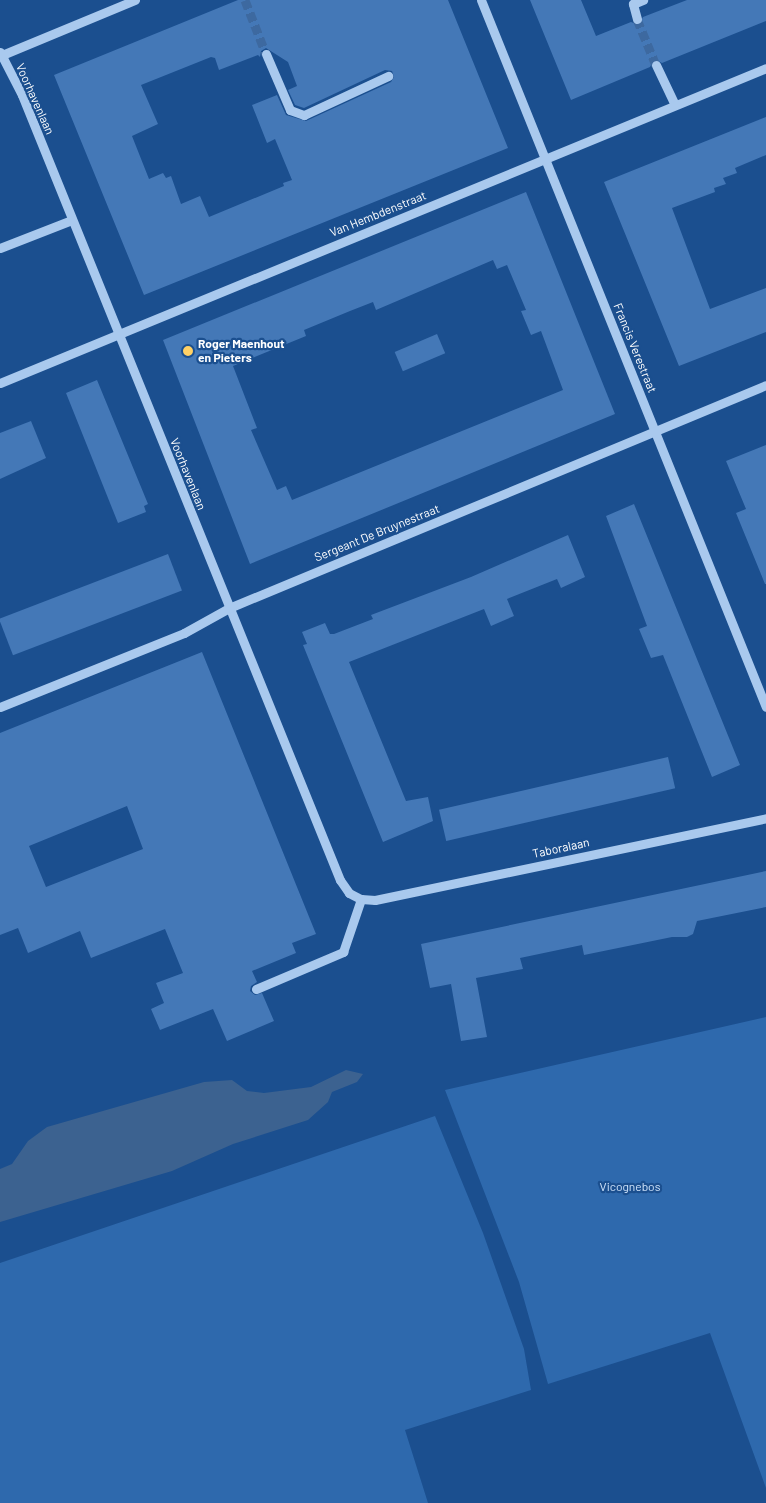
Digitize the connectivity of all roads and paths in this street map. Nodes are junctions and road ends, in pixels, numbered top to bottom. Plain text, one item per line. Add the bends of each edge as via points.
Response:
1 (135, 0) edge
2 (481, 0) edge
3 (642, 0) edge
4 (637, 19) tunnel mouth
5 (1, 53) edge
6 (266, 54) tunnel mouth
7 (656, 65) tunnel mouth
8 (766, 68) edge
9 (388, 76) dead end
10 (675, 105) junction
11 (545, 159) junction
12 (72, 220) junction
13 (0, 248) edge
14 (118, 335) junction
15 (0, 383) edge
16 (766, 385) edge
17 (656, 432) junction
18 (230, 608) junction
19 (766, 706) edge
20 (0, 707) edge
21 (766, 818) edge
22 (361, 899) junction
23 (256, 989) dead end

1 - 5 street
2 - 11 street, Francis Verestraat
3 - 4 street via 633,4
5 - 12 street, Voorhavenlaan via 22,94
6 - 9 street via 290,110 304,115
7 - 10 street
8 - 10 street, Van Hembdenstraat
10 - 11 street, Van Hembdenstraat
11 - 14 street, Van Hembdenstraat
11 - 17 street, Francis Verestraat
12 - 13 street
12 - 14 street, Voorhavenlaan
14 - 15 street, Van Hembdenstraat
14 - 18 street, Voorhavenlaan
16 - 17 street, Sergeant De Bruynestraat
17 - 18 street, Sergeant De Bruynestraat
17 - 19 street, Francis Verestraat
18 - 20 street, Sergeant De Bruynestraat via 184,633
18 - 22 street, Voorhavenlaan via 340,880 349,893
21 - 22 street, Taboralaan via 375,900
22 - 23 street via 343,952

